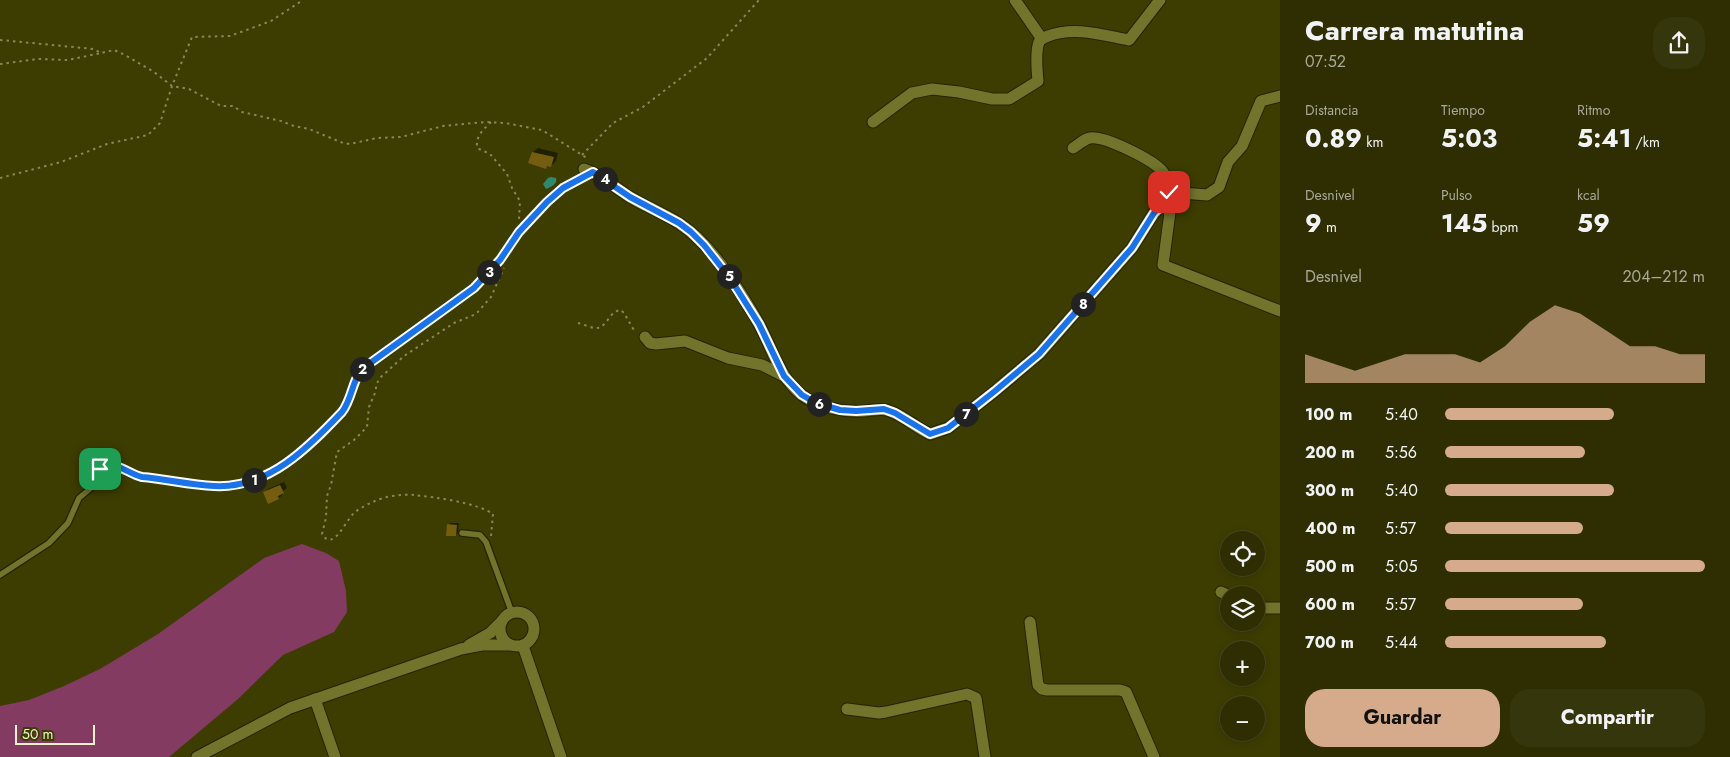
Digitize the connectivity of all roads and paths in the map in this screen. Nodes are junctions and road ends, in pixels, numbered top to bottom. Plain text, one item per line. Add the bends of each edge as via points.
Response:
1 (303, 0) edge
2 (759, 0) edge
3 (1016, 0) edge
4 (1154, 3) edge
5 (1042, 39) junction
6 (0, 40) edge
7 (102, 54) junction
8 (0, 64) edge
9 (172, 86) junction
10 (1280, 96) edge
11 (491, 122) junction
12 (872, 122) dead end
13 (1073, 148) dead end
14 (582, 155) junction
15 (592, 172) junction
16 (0, 178) edge
17 (1167, 204) junction
18 (519, 232) junction
19 (508, 262) dead end
20 (1280, 311) edge
21 (578, 323) dead end
22 (647, 340) joint
23 (784, 376) junction
24 (462, 533) dead end
25 (486, 542) junction
26 (0, 575) edge
27 (1265, 608) edge
28 (1280, 608) edge
29 (507, 617) junction
30 (1030, 622) dead end
31 (509, 644) junction
32 (523, 646) junction
33 (461, 649) junction
34 (315, 699) junction
35 (847, 709) dead end
36 (197, 757) edge
37 (335, 757) edge
38 (561, 757) edge
39 (985, 757) edge
40 (1154, 757) edge

1 - 9 path via 271,21 230,36 192,37
2 - 14 path via 707,58 643,107 613,123
3 - 5 street
4 - 5 street via 1129,40 1077,31 1059,32
5 - 12 street via 1037,58 1038,81 1008,99 932,88 912,93
6 - 7 path via 94,49
7 - 8 path via 68,60 38,59
7 - 9 path via 114,50 126,55
9 - 11 path via 189,89 221,106 233,106 242,112 309,129 350,144 401,137 443,126
9 - 16 path via 160,123 148,135 107,144 61,162
10 - 17 street via 1261,102 1242,146 1228,162 1219,187 1207,195 1182,193
11 - 14 path via 542,130
11 - 18 path via 479,134 477,148 490,154 506,174 520,201
13 - 17 street via 1089,138 1098,139 1143,157 1164,173 1168,182
14 - 15 path via 593,161
15 - 18 lane via 556,193
15 - 23 street via 679,223 704,245 759,324
17 - 20 street via 1170,212 1163,265
17 - 23 street via 1154,213 1132,248 1039,354 948,428 930,434 884,409 856,411 828,407 802,395
18 - 26 lane via 500,260 474,288 362,369 348,405 294,459 250,482 216,486 142,477 107,464 100,469 91,488 79,498 65,527 49,543
19 - 25 path via 491,297 476,314 454,323 404,356 377,382 367,427 337,452 326,496 322,534 328,541 334,539 354,513 374,501 413,495 489,510 494,518 492,536
21 - 22 path via 598,328 615,310 621,310 637,336 643,342
22 - 23 street via 656,344 685,341 728,358 762,365
24 - 25 lane via 480,535
25 - 29 lane
27 - 28 street
29 - 31 street via 501,626 502,636
29 - 32 street via 524,613 533,621 534,633
29 - 33 street via 490,633
30 - 40 street via 1038,685 1047,690 1126,692
31 - 32 street
31 - 33 street
32 - 38 street
33 - 34 street
34 - 36 street via 290,708
34 - 37 street
35 - 39 street via 878,713 973,695

